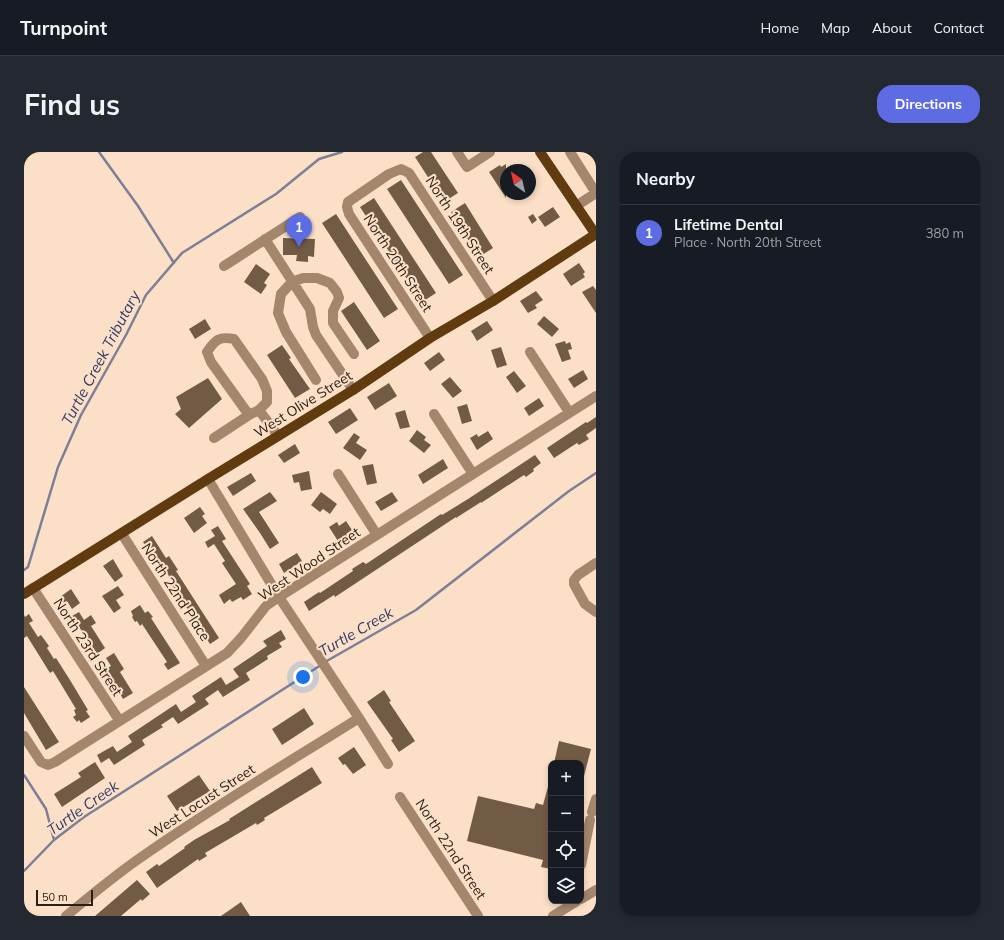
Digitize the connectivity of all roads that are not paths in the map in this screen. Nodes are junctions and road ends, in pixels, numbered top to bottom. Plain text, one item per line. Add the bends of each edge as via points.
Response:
1 (457, 152) edge
2 (490, 152) edge
3 (540, 152) edge
4 (570, 152) edge
5 (596, 193) edge
6 (348, 202) joint
7 (576, 206) junction
8 (300, 217) dead end
9 (596, 234) edge
10 (265, 239) junction
11 (224, 266) dead end
12 (292, 282) junction
13 (493, 301) junction
14 (430, 338) junction
15 (530, 352) dead end
16 (354, 354) dead end
17 (316, 380) dead end
18 (353, 390) junction
19 (596, 396) edge
20 (259, 410) junction
21 (569, 412) junction
22 (434, 414) dead end
23 (249, 415) junction
24 (278, 436) junction
25 (214, 438) dead end
26 (338, 474) dead end
27 (473, 474) junction
28 (208, 479) junction
29 (122, 534) junction
30 (377, 535) junction
31 (596, 563) edge
32 (34, 588) junction
33 (24, 594) edge
34 (279, 597) junction
35 (596, 612) edge
36 (206, 666) junction
37 (359, 718) junction
38 (119, 720) junction
39 (24, 736) edge
40 (388, 764) dead end
41 (400, 797) dead end
42 (596, 799) edge
43 (584, 850) edge
44 (596, 890) edge
45 (584, 895) edge
46 (570, 904) edge
47 (66, 916) edge
48 (478, 916) edge
49 (553, 916) edge

1 - 2 street via 467,167
3 - 7 main road
4 - 5 street
5 - 7 street
6 - 13 street, North 19th Street via 389,174 400,169 409,173
6 - 14 street, North 20th Street via 350,214
7 - 9 main road
8 - 10 street
9 - 13 main road, West Olive Street
10 - 11 street
10 - 12 street
12 - 16 street via 303,278 317,278 330,283 339,298 333,311 334,323
12 - 17 street via 282,294 278,312 286,332
12 - 18 street via 310,309 316,335
13 - 14 main road, West Olive Street
14 - 18 main road, West Olive Street
15 - 21 street
18 - 24 main road, West Olive Street
19 - 21 street, West Wood Street
20 - 23 street
20 - 23 street via 267,402 267,391 262,379 234,339 224,337 214,342 207,352 211,362
20 - 24 street
21 - 27 street, West Wood Street
22 - 27 street
23 - 25 street
24 - 28 main road, West Olive Street
26 - 30 street
27 - 30 street, West Wood Street
28 - 29 main road, West Olive Street
28 - 34 street
29 - 32 main road, West Olive Street
29 - 36 street, North 22nd Place
30 - 34 street, West Wood Street
31 - 35 street via 578,575 574,584 585,604
32 - 33 main road, West Olive Street
32 - 38 street, North 23rd Street
34 - 36 street, West Wood Street via 266,606 227,653
34 - 37 street
36 - 38 street, West Wood Street
37 - 40 street
37 - 47 street, West Locust Street via 140,858
38 - 39 street, West Wood Street via 48,765 41,762
41 - 48 street, North 22nd Street
42 - 43 street
44 - 45 street
46 - 49 street

